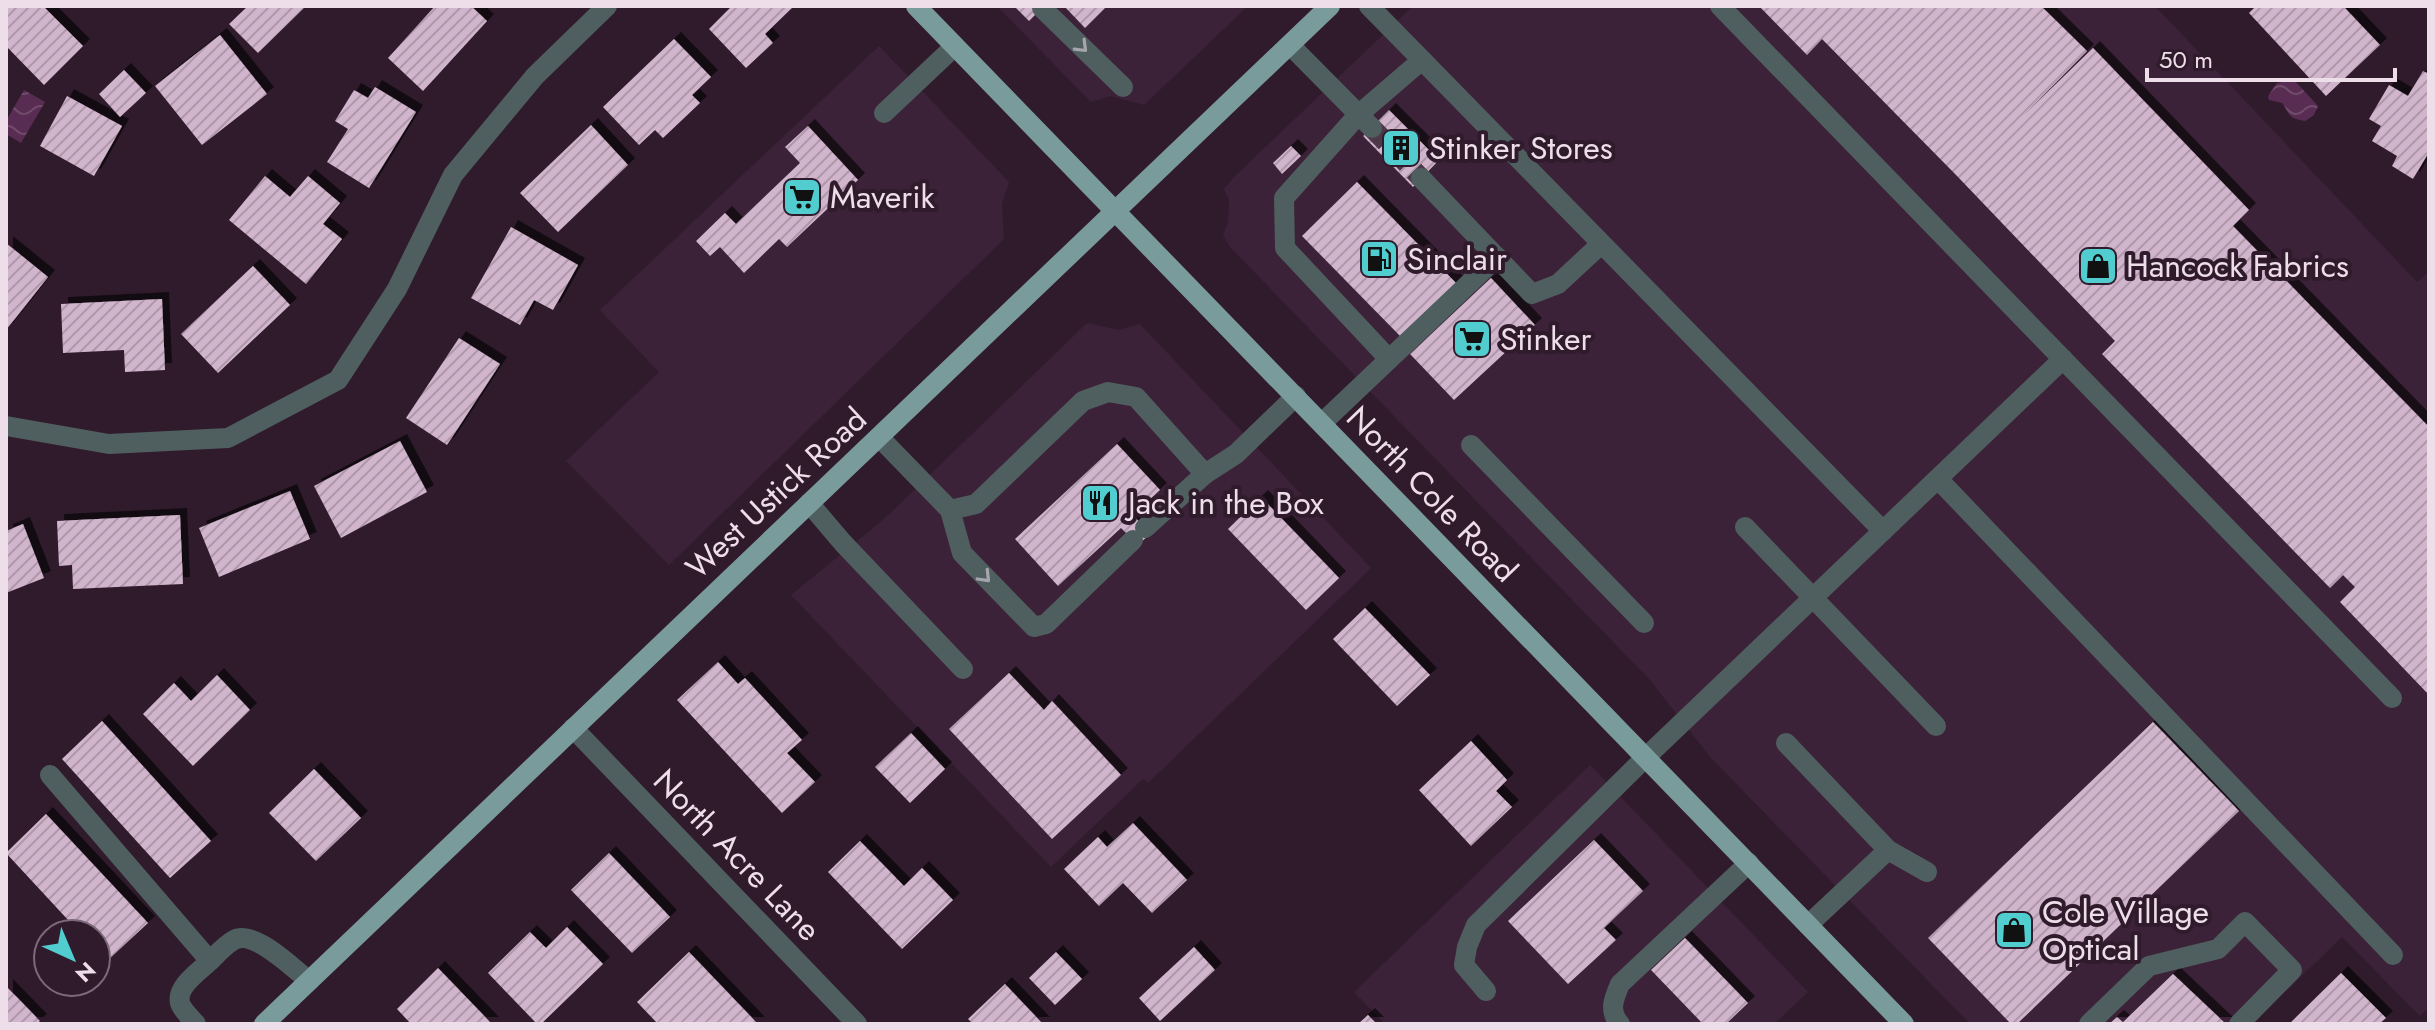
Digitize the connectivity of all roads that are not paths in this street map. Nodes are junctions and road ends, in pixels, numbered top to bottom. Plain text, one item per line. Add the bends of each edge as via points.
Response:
1 (607, 6) edge
2 (916, 6) edge
3 (1330, 6) edge
4 (1369, 6) edge
5 (1720, 6) edge
6 (1042, 8) edge
7 (1290, 45) junction
8 (955, 46) junction
9 (1422, 60) junction
10 (1123, 87) dead end
11 (884, 113) dead end
12 (1365, 122) junction
13 (1421, 178) tunnel mouth
14 (1116, 210) junction
15 (1601, 244) junction
16 (1497, 257) junction
17 (1389, 359) junction
18 (2063, 359) junction
19 (1296, 396) junction
20 (1322, 423) junction
21 (6, 426) edge
22 (879, 437) junction
23 (1471, 445) dead end
24 (1205, 474) junction
25 (1938, 479) junction
26 (809, 503) junction
27 (950, 510) junction
28 (1745, 527) dead end
29 (1883, 531) junction
30 (1813, 597) junction
31 (1644, 623) dead end
32 (963, 669) dead end
33 (2392, 698) dead end
34 (1936, 726) dead end
35 (573, 728) junction
36 (1786, 743) dead end
37 (1646, 757) junction
38 (50, 775) dead end
39 (1888, 850) junction
40 (1749, 863) junction
41 (1927, 872) dead end
42 (1808, 925) junction
43 (2393, 955) dead end
44 (210, 961) junction
45 (309, 981) junction
46 (1486, 991) dead end
47 (196, 1024) edge
48 (264, 1024) edge
49 (857, 1024) edge
50 (1620, 1024) edge
51 (1904, 1024) edge
52 (2089, 1024) edge
53 (2239, 1024) edge

1 - 21 street via 535,76 453,175 397,289 338,380 228,438 109,444
2 - 8 main road, North Cole Road
3 - 7 main road, West Ustick Road
4 - 9 street
5 - 18 street
6 -> 10 street
7 - 12 street
7 - 14 main road, West Ustick Road
8 - 11 street
8 - 14 main road, North Cole Road
9 - 12 street
9 - 15 street
12 - 17 street via 1284,198 1285,248
13 - 16 street
14 - 19 main road, North Cole Road
14 - 22 main road, West Ustick Road
15 - 16 street via 1558,284 1532,294
15 - 29 street
16 - 17 street
17 - 20 street
18 - 25 street
18 - 33 street
19 - 20 main road, North Cole Road
19 - 24 street via 1236,454
20 - 37 main road, North Cole Road
22 - 26 main road, West Ustick Road
22 - 27 street
23 - 31 street
24 - 27 street via 1136,397 1108,392 1083,401 976,504
27 -> 24 street via 962,553 1034,627 1046,624
25 - 29 street
25 - 43 street
26 - 32 street
26 - 35 main road, West Ustick Road
28 - 30 street
29 - 30 street
30 - 34 street
30 - 37 street
35 - 45 main road, West Ustick Road
35 - 49 street, North Acre Lane
36 - 39 street
37 - 40 main road, North Cole Road
37 - 46 street via 1476,925 1464,965
38 - 44 street
39 - 41 street
39 - 42 street
40 - 42 main road, North Cole Road
40 - 50 street via 1620,984 1612,1002
42 - 51 main road, North Cole Road
44 - 45 street via 235,939 250,938
44 - 47 street via 180,994 180,1003
45 - 48 main road, West Ustick Road
52 - 53 street via 2149,966 2218,949 2245,922 2292,970

